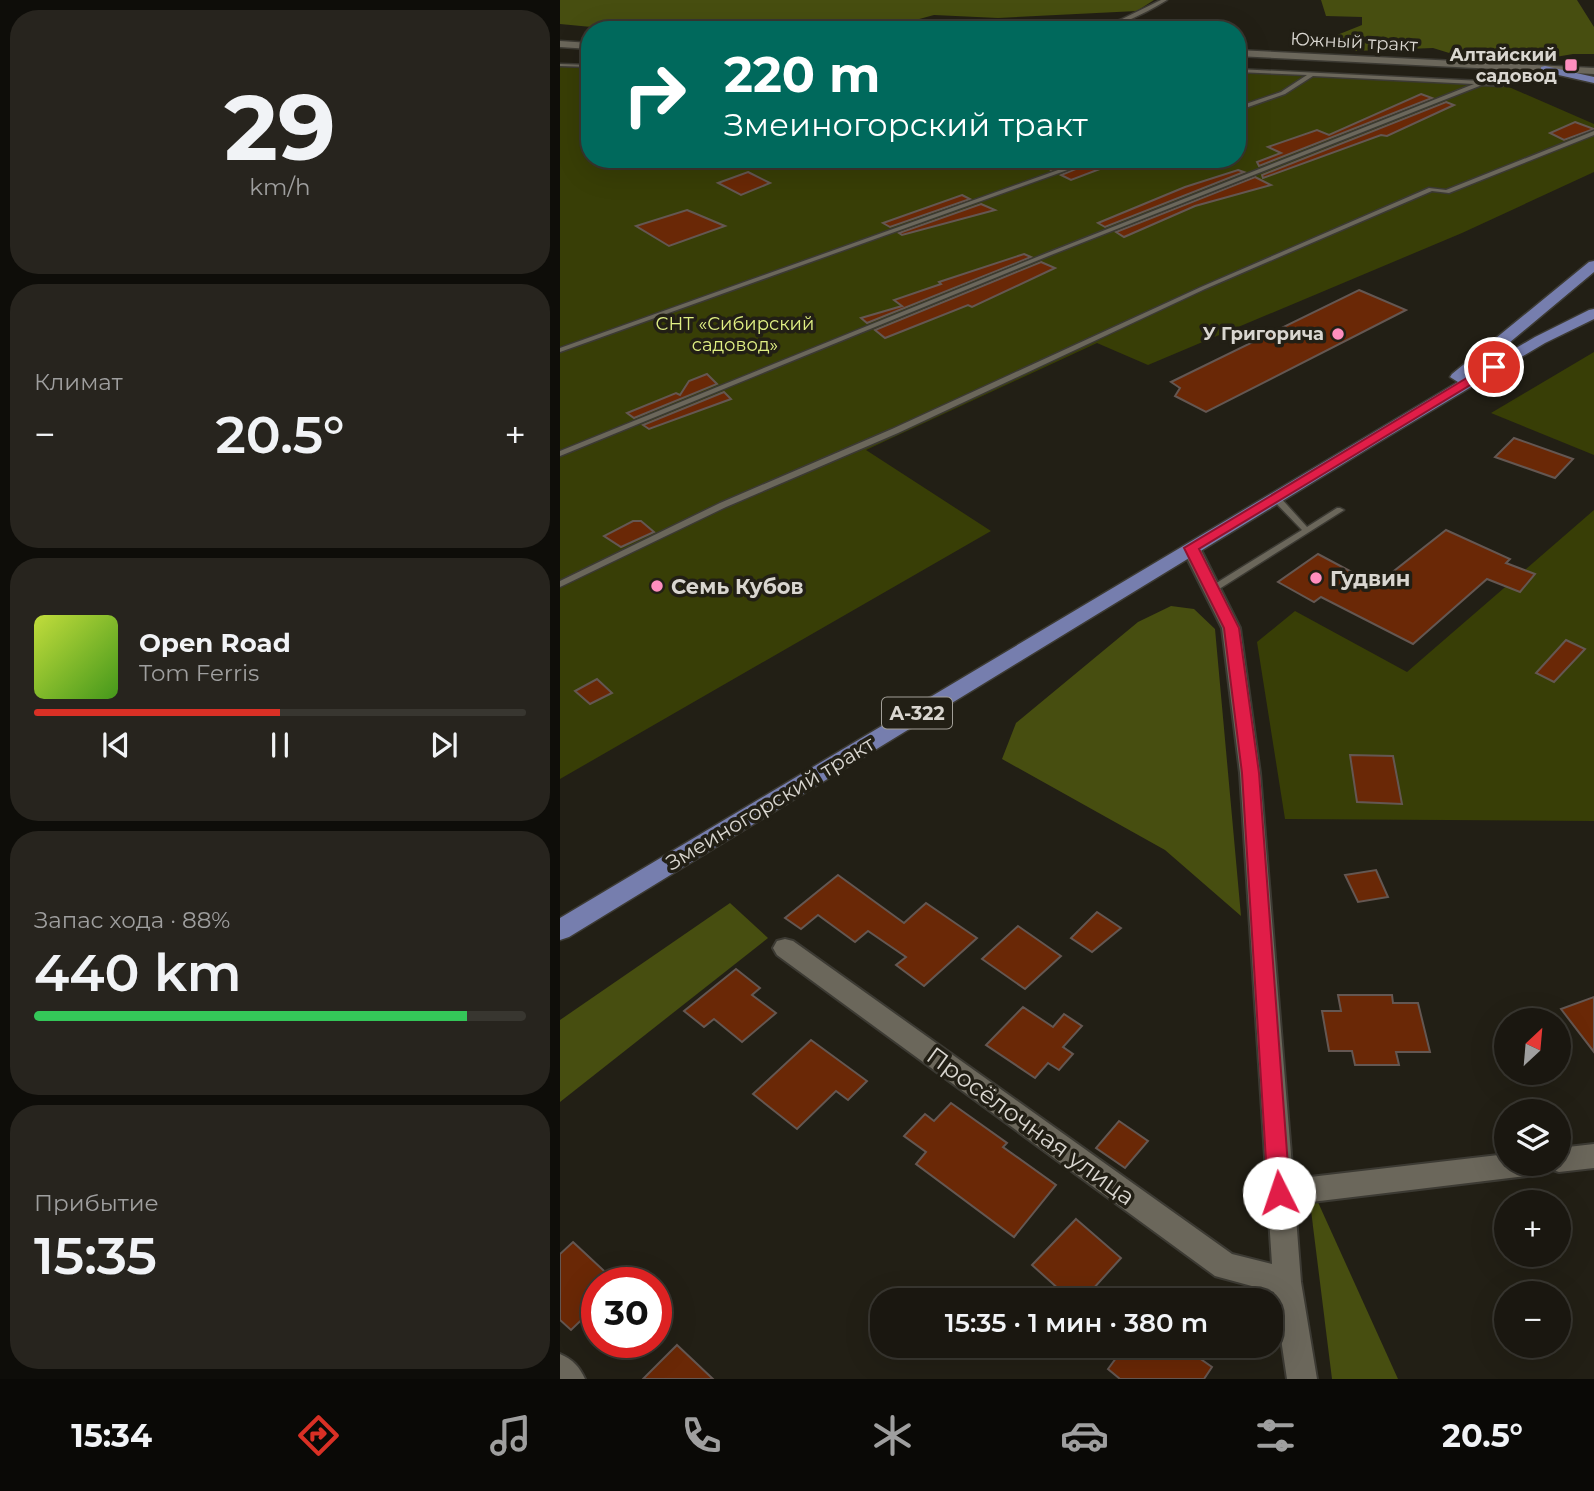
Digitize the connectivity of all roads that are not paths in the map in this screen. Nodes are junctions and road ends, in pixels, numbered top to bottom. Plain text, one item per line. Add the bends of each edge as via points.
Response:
1 (1165, 0) edge
2 (1122, 21) edge
3 (560, 44) edge
4 (581, 45) edge
5 (1246, 53) edge
6 (560, 65) edge
7 (581, 66) edge
8 (1545, 69) junction
9 (1246, 70) edge
10 (1594, 71) edge
11 (1312, 74) junction
12 (1594, 80) edge
13 (1481, 83) junction
14 (1502, 84) dead end
15 (1246, 106) edge
16 (1594, 133) edge
17 (1070, 168) edge
18 (1594, 265) edge
19 (1594, 281) edge
20 (1594, 301) edge
21 (1594, 313) edge
22 (1540, 340) junction
23 (560, 350) edge
24 (1480, 358) junction
25 (1425, 407) junction
26 (560, 454) edge
27 (1275, 497) junction
28 (1340, 510) dead end
29 (1307, 531) junction
30 (1191, 548) junction
31 (560, 584) edge
32 (1213, 589) junction
33 (560, 930) edge
34 (785, 948) dead end
35 (1594, 1156) edge
36 (1571, 1159) edge
37 (1494, 1168) edge
38 (1279, 1193) junction
39 (1287, 1282) junction
40 (560, 1369) edge
41 (570, 1379) edge
42 (1302, 1379) edge

1 - 2 lane
3 - 4 main road
5 - 8 main road, Южный тракт
6 - 7 lane
8 - 10 main road, Южный тракт
8 - 12 highway
9 - 11 lane
11 - 13 lane
11 - 15 lane via 1283,93
13 - 14 lane
13 - 26 lane
16 - 31 lane via 1447,192 1430,189 1191,293
17 - 23 lane
18 - 24 highway
19 - 24 highway
20 - 22 highway
21 - 22 highway, Змеиногорский тракт / А-322
22 - 25 highway, Змеиногорский тракт / А-322
24 - 25 highway
25 - 27 highway, Змеиногорский тракт / А-322
27 - 29 lane
27 - 30 highway, Змеиногорский тракт / А-322
28 - 29 lane
29 - 32 lane
30 - 32 street
30 - 33 highway, Змеиногорский тракт / А-322
32 - 38 street via 1231,628 1250,773
34 - 39 street, Просёлочная улица via 1225,1266
35 - 36 street
37 - 38 street
38 - 39 street
39 - 42 street
40 - 41 street

